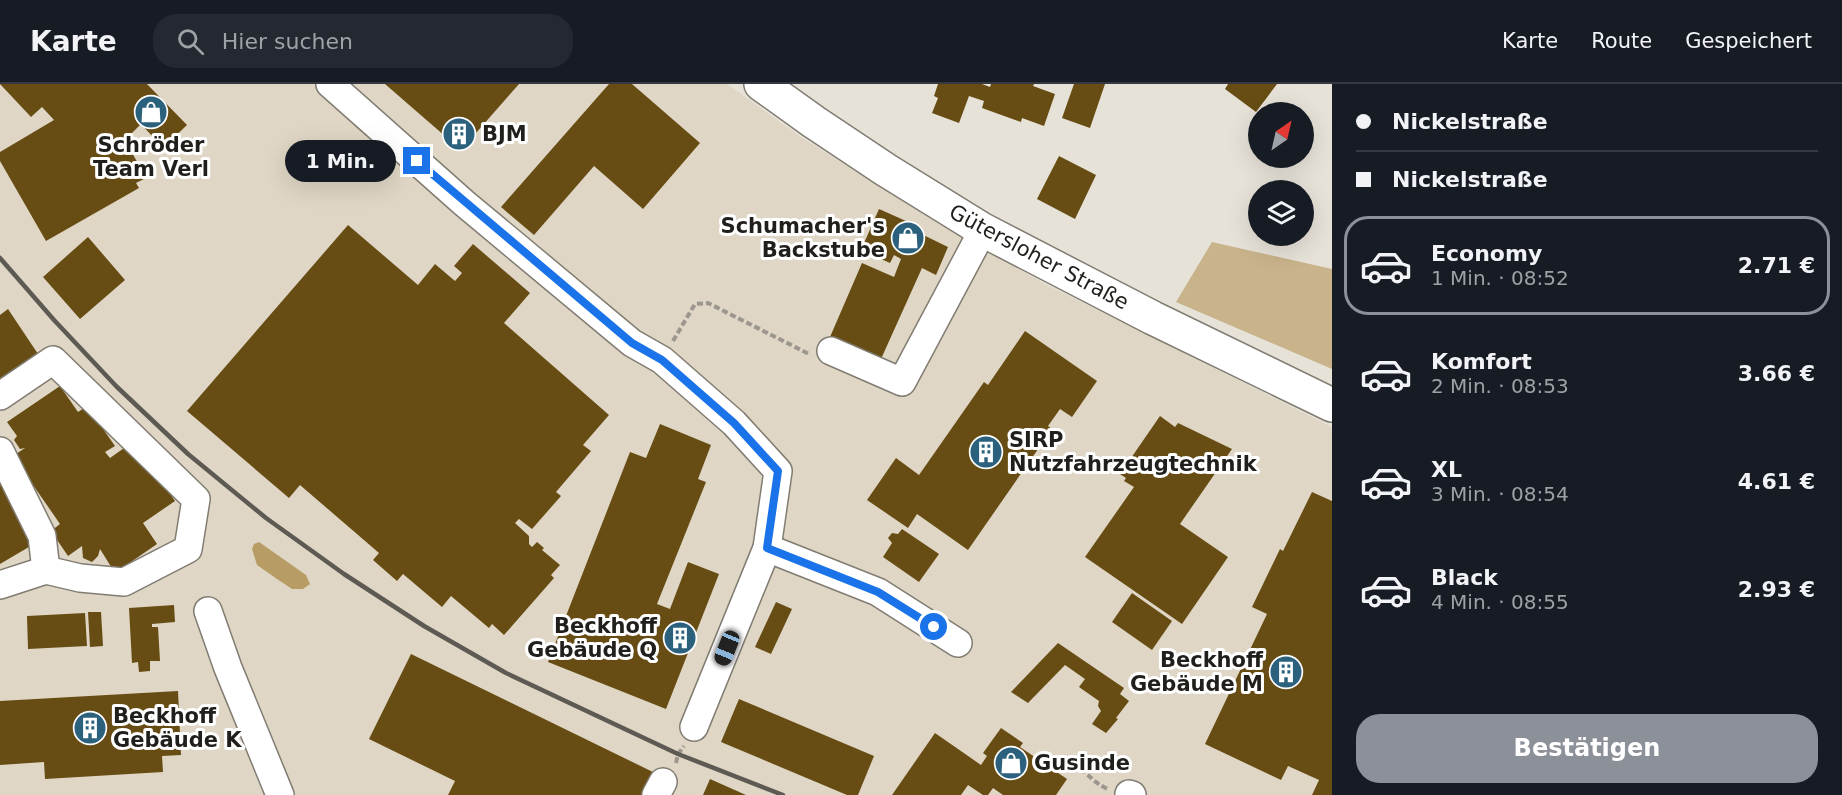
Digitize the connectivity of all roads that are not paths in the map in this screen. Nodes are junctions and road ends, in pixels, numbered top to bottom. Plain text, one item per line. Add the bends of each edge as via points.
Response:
1 (330, 84) edge
2 (761, 84) edge
3 (983, 230) junction
4 (831, 351) road end
5 (0, 396) edge
6 (1332, 405) edge
7 (0, 451) edge
8 (767, 548) junction
9 (46, 570) junction
10 (0, 585) edge
11 (208, 610) dead end
12 (958, 643) dead end
13 (694, 727) road end
14 (280, 795) edge

1 - 8 street via 464,203 632,343 662,360 734,423 778,471
2 - 3 main road, Gütersloher Straße via 886,170
3 - 4 street via 902,382
3 - 6 main road, Gütersloher Straße
5 - 9 street via 53,360 196,499 188,549 124,582
7 - 9 street via 42,536
8 - 12 street via 878,592
8 - 13 street
9 - 10 street
11 - 14 street

